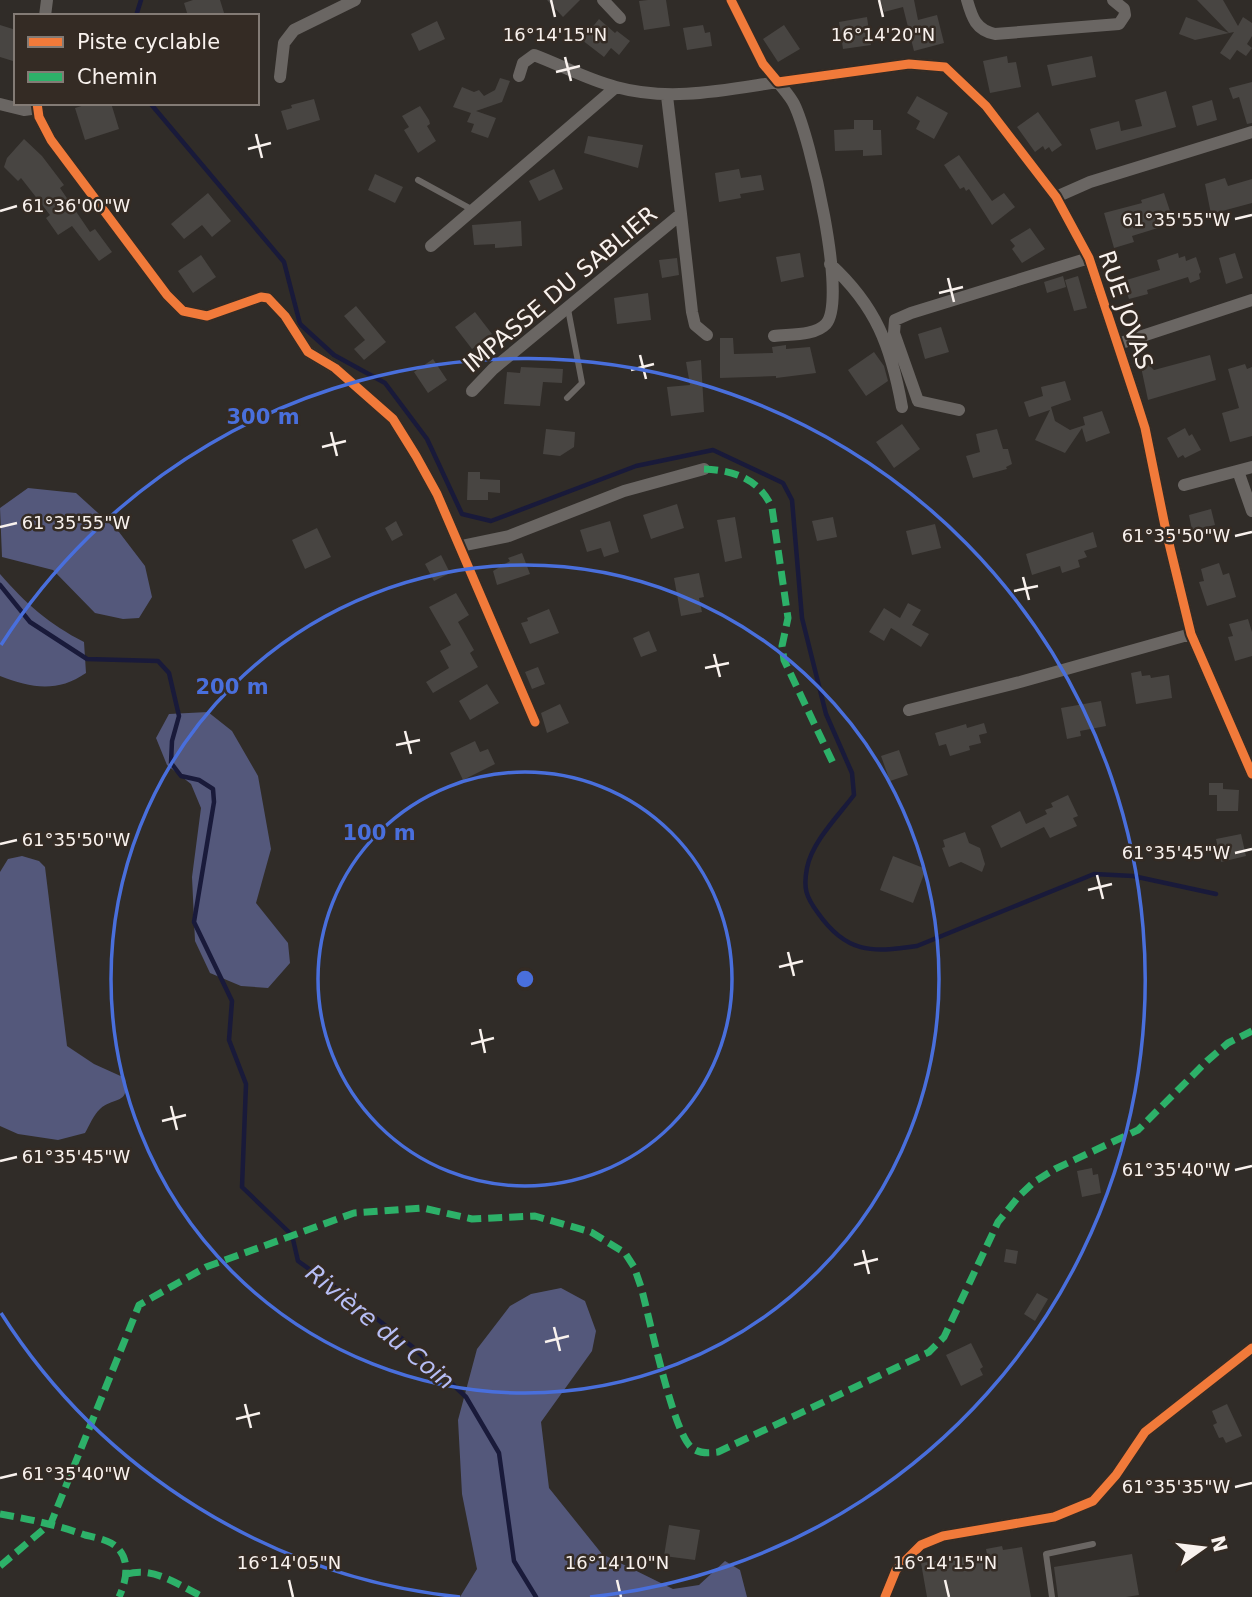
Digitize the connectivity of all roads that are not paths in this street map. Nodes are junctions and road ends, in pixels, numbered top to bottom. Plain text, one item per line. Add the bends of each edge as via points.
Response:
1 (355, 0) edge
2 (603, 0) edge
3 (731, 0) edge
4 (967, 0) edge
5 (1113, 0) edge
6 (620, 18) dead end
7 (280, 76) dead end
8 (519, 76) dead end
9 (778, 82) junction
10 (615, 87) junction
11 (667, 96) junction
12 (0, 104) edge
13 (37, 106) edge
14 (1252, 132) edge
15 (418, 180) dead end
16 (1056, 197) junction
17 (471, 209) junction
18 (681, 214) junction
19 (430, 246) dead end
20 (1089, 258) junction
21 (830, 264) junction
22 (1252, 300) edge
23 (568, 307) junction
24 (707, 335) dead end
25 (774, 336) dead end
26 (1118, 344) junction
27 (472, 391) dead end
28 (567, 398) dead end
29 (902, 407) dead end
30 (959, 410) dead end
31 (1252, 467) edge
32 (704, 469) dead end
33 (1238, 471) junction
34 (1184, 485) dead end
35 (1252, 511) edge
36 (461, 546) junction
37 (1191, 634) junction
38 (909, 710) dead end
39 (536, 722) dead end
40 (1252, 774) edge
41 (1252, 1348) edge
42 (1093, 1544) dead end
43 (885, 1597) edge
44 (1052, 1597) edge

1 - 7 street via 294,30 284,43
2 - 6 street
3 - 9 street
4 - 5 street via 976,26 995,34 1119,24 1124,9
8 - 10 street, RUE JOVAS via 523,63 534,55
9 - 11 street, RUE JOVAS
9 - 16 street, RUE JOVAS via 909,64 944,67 986,106
9 - 21 street via 793,102 804,131
10 - 11 street, RUE JOVAS
10 - 17 street
11 - 18 street, IMPASSE DU SABLIER
12 - 13 street via 24,110
13 - 36 street via 51,140 183,311 207,316 268,298 309,352 335,368 393,419
14 - 16 street via 1090,182
15 - 17 lane
16 - 20 street, RUE JOVAS
17 - 19 street
18 - 23 street, IMPASSE DU SABLIER
18 - 24 street via 692,312 695,325
20 - 26 street, RUE JOVAS
20 - 30 street via 895,320 894,333 918,401
21 - 25 street via 834,301 824,327
21 - 29 street via 855,288 880,328
22 - 26 street
23 - 27 street, IMPASSE DU SABLIER
23 - 28 lane via 582,383
26 - 37 street, RUE JOVAS via 1145,428
31 - 33 street
32 - 36 street via 624,491 509,536
33 - 34 street
33 - 35 street
36 - 39 street
37 - 38 street
37 - 40 street, RUE JOVAS
41 - 43 street via 1145,1432 1093,1501 1054,1517 943,1536 920,1545 896,1570
42 - 44 lane via 1046,1554

